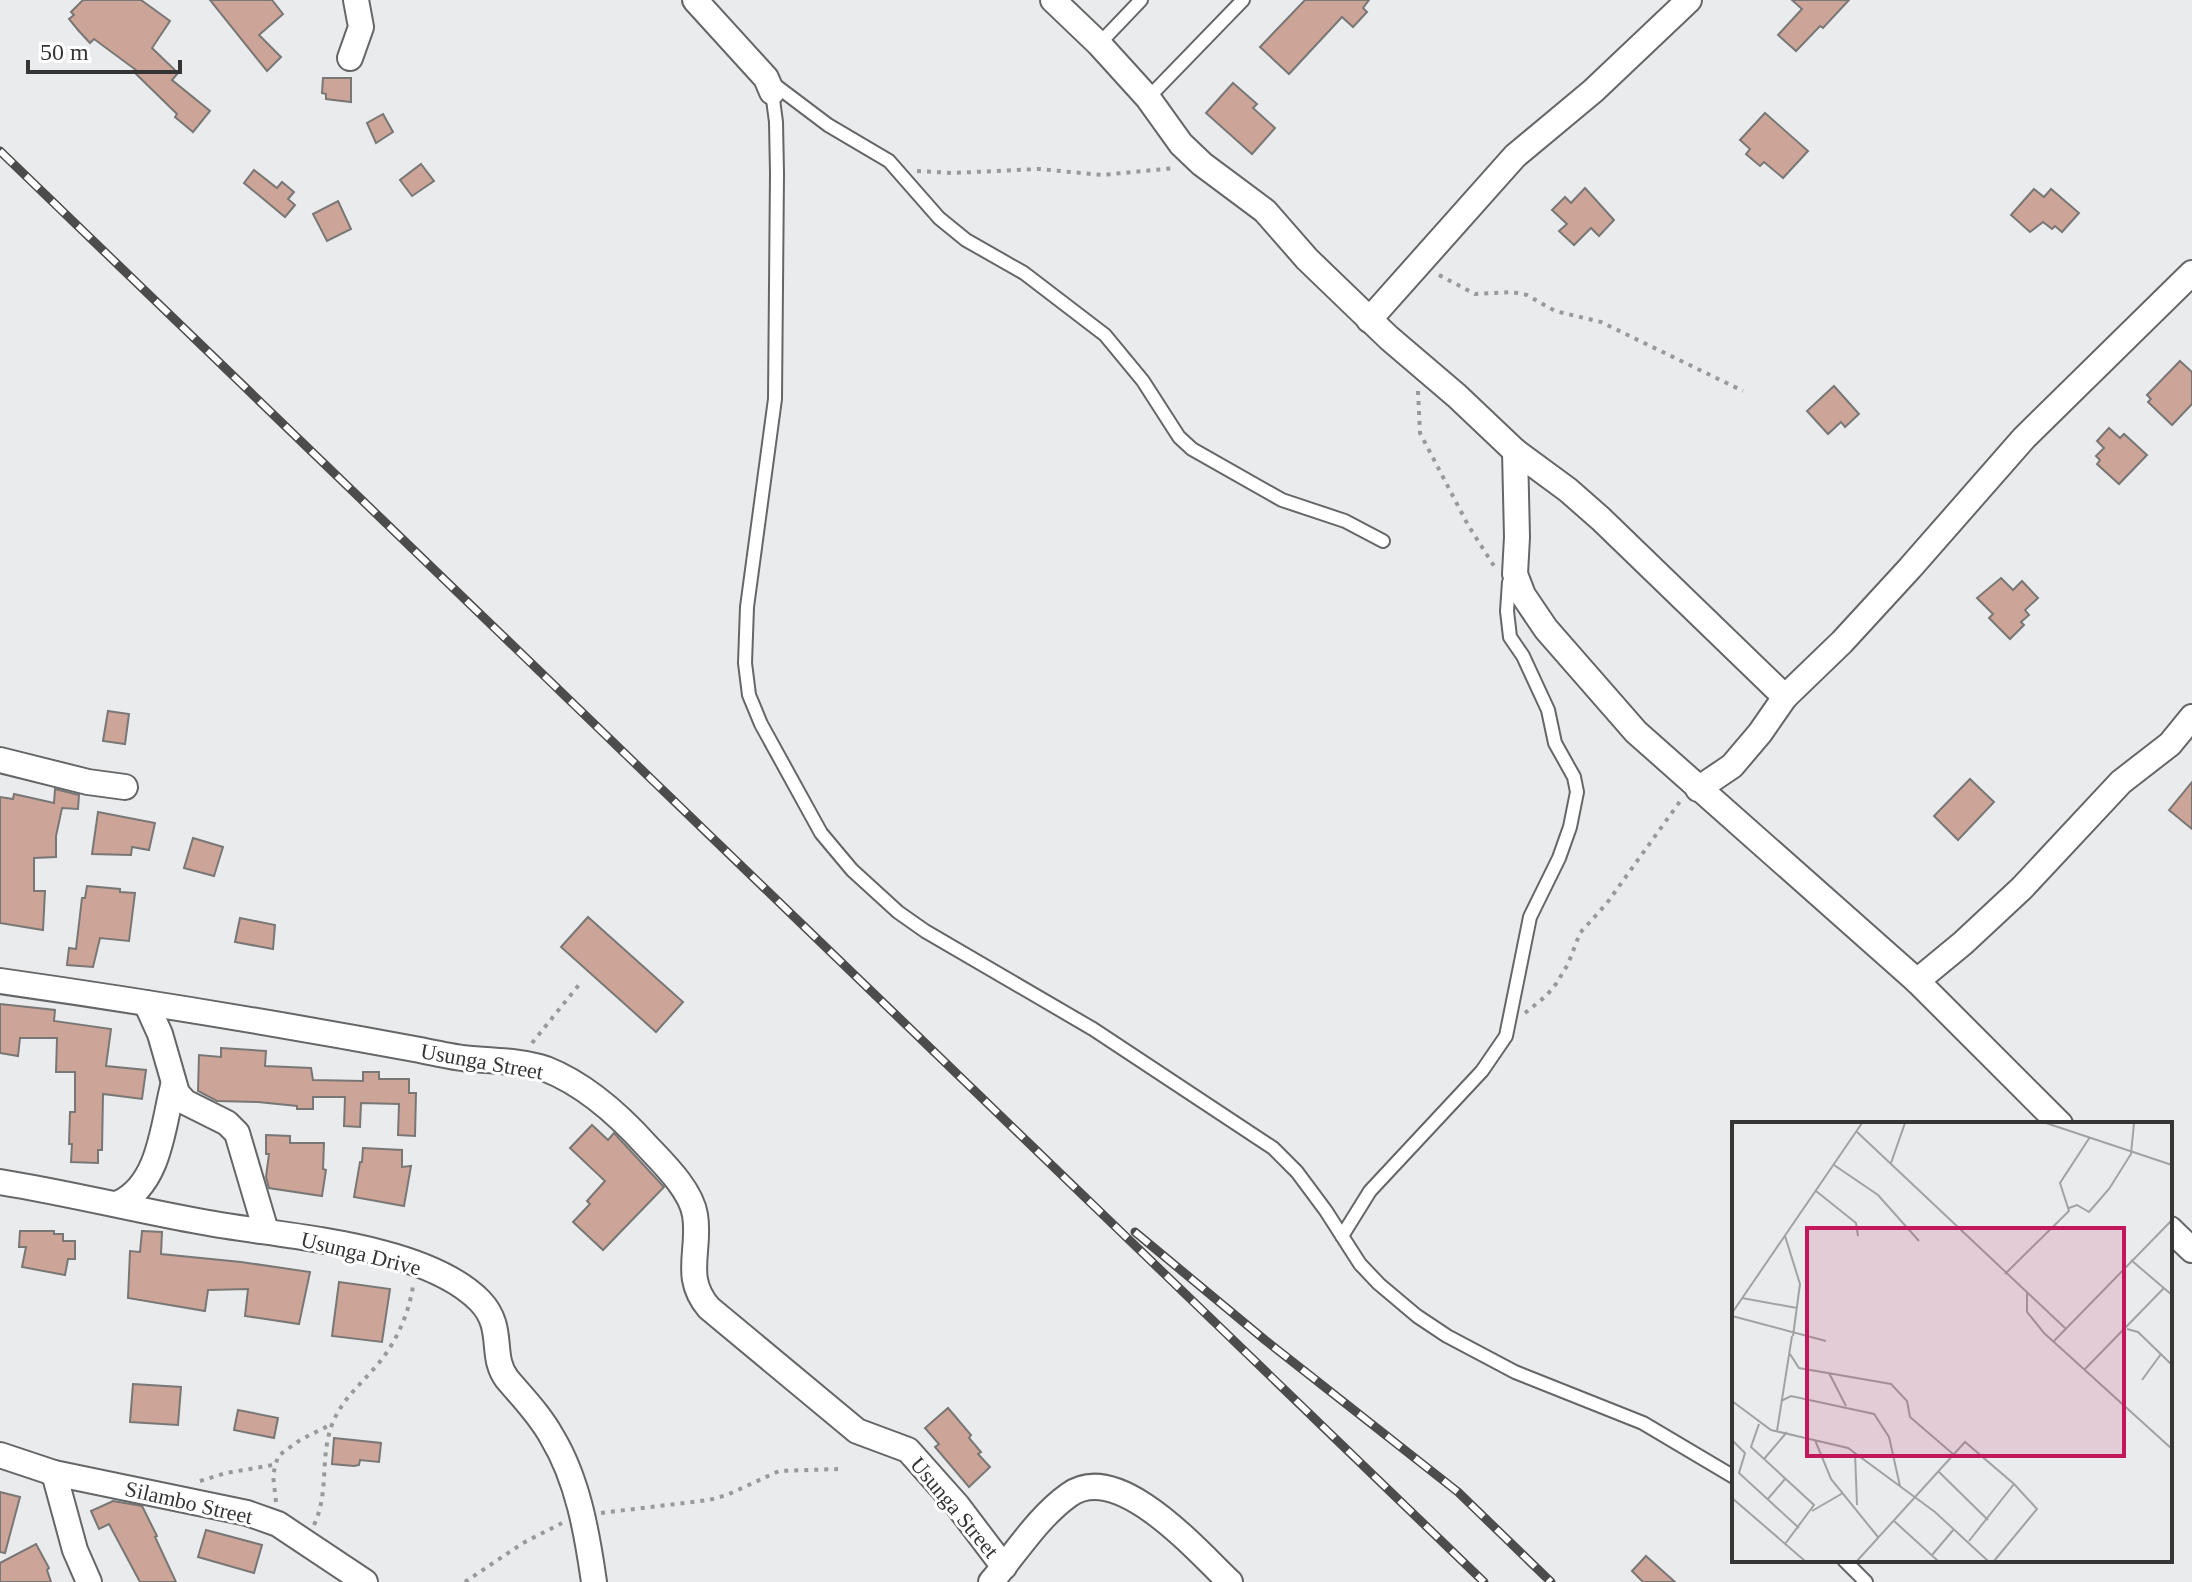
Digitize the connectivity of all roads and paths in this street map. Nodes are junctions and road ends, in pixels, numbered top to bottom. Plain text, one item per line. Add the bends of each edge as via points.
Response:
1 (356, 0) edge
2 (695, 0) edge
3 (1053, 0) edge
4 (1141, 0) edge
5 (1243, 0) edge
6 (1689, 0) edge
7 (1099, 44) junction
8 (350, 58) dead end
9 (769, 85) junction
10 (1148, 98) junction
11 (1202, 164) junction
12 (895, 168) junction
13 (1417, 269) junction
14 (2192, 273) edge
15 (1369, 320) junction
16 (1417, 387) dead end
17 (1743, 391) dead end
18 (1515, 451) junction
19 (1383, 541) dead end
20 (1509, 582) joint
21 (1785, 697) junction
22 (2192, 717) edge
23 (0, 760) edge
24 (1732, 766) junction
25 (125, 787) dead end
26 (1697, 787) junction
27 (1726, 813) junction
28 (0, 981) edge
29 (582, 981) dead end
30 (1917, 981) junction
31 (146, 1003) junction
32 (1510, 1024) junction
33 (514, 1063) junction
34 (173, 1086) junction
35 (2058, 1122) edge
36 (0, 1182) edge
37 (119, 1203) junction
38 (266, 1231) junction
39 (2172, 1231) edge
40 (1342, 1236) junction
41 (2192, 1250) edge
42 (417, 1265) junction
43 (332, 1424) junction
44 (0, 1455) edge
45 (274, 1465) junction
46 (838, 1469) dead end
47 (54, 1473) junction
48 (1732, 1476) edge
49 (159, 1494) junction
50 (582, 1517) junction
51 (278, 1524) junction
52 (304, 1541) junction
53 (1846, 1562) edge
54 (331, 1571) edge
55 (998, 1574) edge
56 (89, 1582) edge
57 (365, 1582) edge
58 (465, 1582) edge
59 (594, 1582) edge
60 (1230, 1582) edge
61 (1866, 1582) edge

1 - 8 street via 361,27
2 - 9 street
3 - 7 street
4 - 7 lane
5 - 10 lane
6 - 13 street via 1515,156
7 - 10 street
9 - 12 lane
9 - 40 lane via 776,122 775,399 747,607 745,663 749,695 761,724 821,833 898,912 1093,1029 1273,1148 1297,1172
10 - 11 street
11 - 12 path via 1102,175
11 - 15 street via 1265,211
12 - 19 lane via 953,231 1024,273 1105,335 1192,449 1282,500 1345,521
13 - 15 street
13 - 17 path via 1445,276 1475,294 1527,295 1555,311 1601,322
14 - 21 street via 2024,438 1862,621
15 - 18 street
16 - 20 path via 1425,445 1468,525 1500,577
18 - 21 street via 1601,519
18 - 26 street via 1517,583 1546,629 1636,732
20 - 32 lane via 1510,637 1548,710 1555,743 1577,792 1565,844 1530,917
21 - 24 street
22 - 30 street via 2170,744 2121,782 2022,888
23 - 25 street
24 - 26 street
24 - 27 street
26 - 27 street
26 - 32 path via 1682,799 1580,933 1556,984
27 - 30 street
28 - 31 street, Usunga Street
29 - 33 path
30 - 35 street
31 - 33 street, Usunga Street via 458,1058
31 - 34 street
32 - 40 lane via 1482,1071 1370,1191
33 - 55 street, Usunga Street via 548,1070 577,1086 648,1146 680,1184 695,1213 694,1277 700,1298 857,1431 908,1450 957,1505
34 - 37 street via 146,1180
34 - 38 street via 185,1102 237,1133
36 - 37 street, Usunga Drive
37 - 38 street, Usunga Drive
38 - 42 street, Usunga Drive
39 - 41 street
40 - 48 lane via 1379,1284 1447,1336 1515,1372 1643,1423
42 - 43 path via 395,1340 348,1394
42 - 50 street, Usunga Drive via 464,1288 487,1310 497,1331 501,1369 561,1452
43 - 45 path via 285,1450
43 - 52 path via 324,1493
44 - 47 street, Silambo Street
45 - 49 path
45 - 51 path
46 - 50 path via 779,1471 709,1500
47 - 49 street, Silambo Street
47 - 56 street
49 - 51 street, Silambo Street
50 - 58 path via 540,1532
50 - 59 street, Usunga Drive
51 - 52 street, Silambo Street
52 - 54 street, Silambo Street
53 - 61 lane
54 - 57 street, Silambo Street
55 - 60 street via 1042,1520 1071,1493 1091,1485 1119,1490 1158,1514

